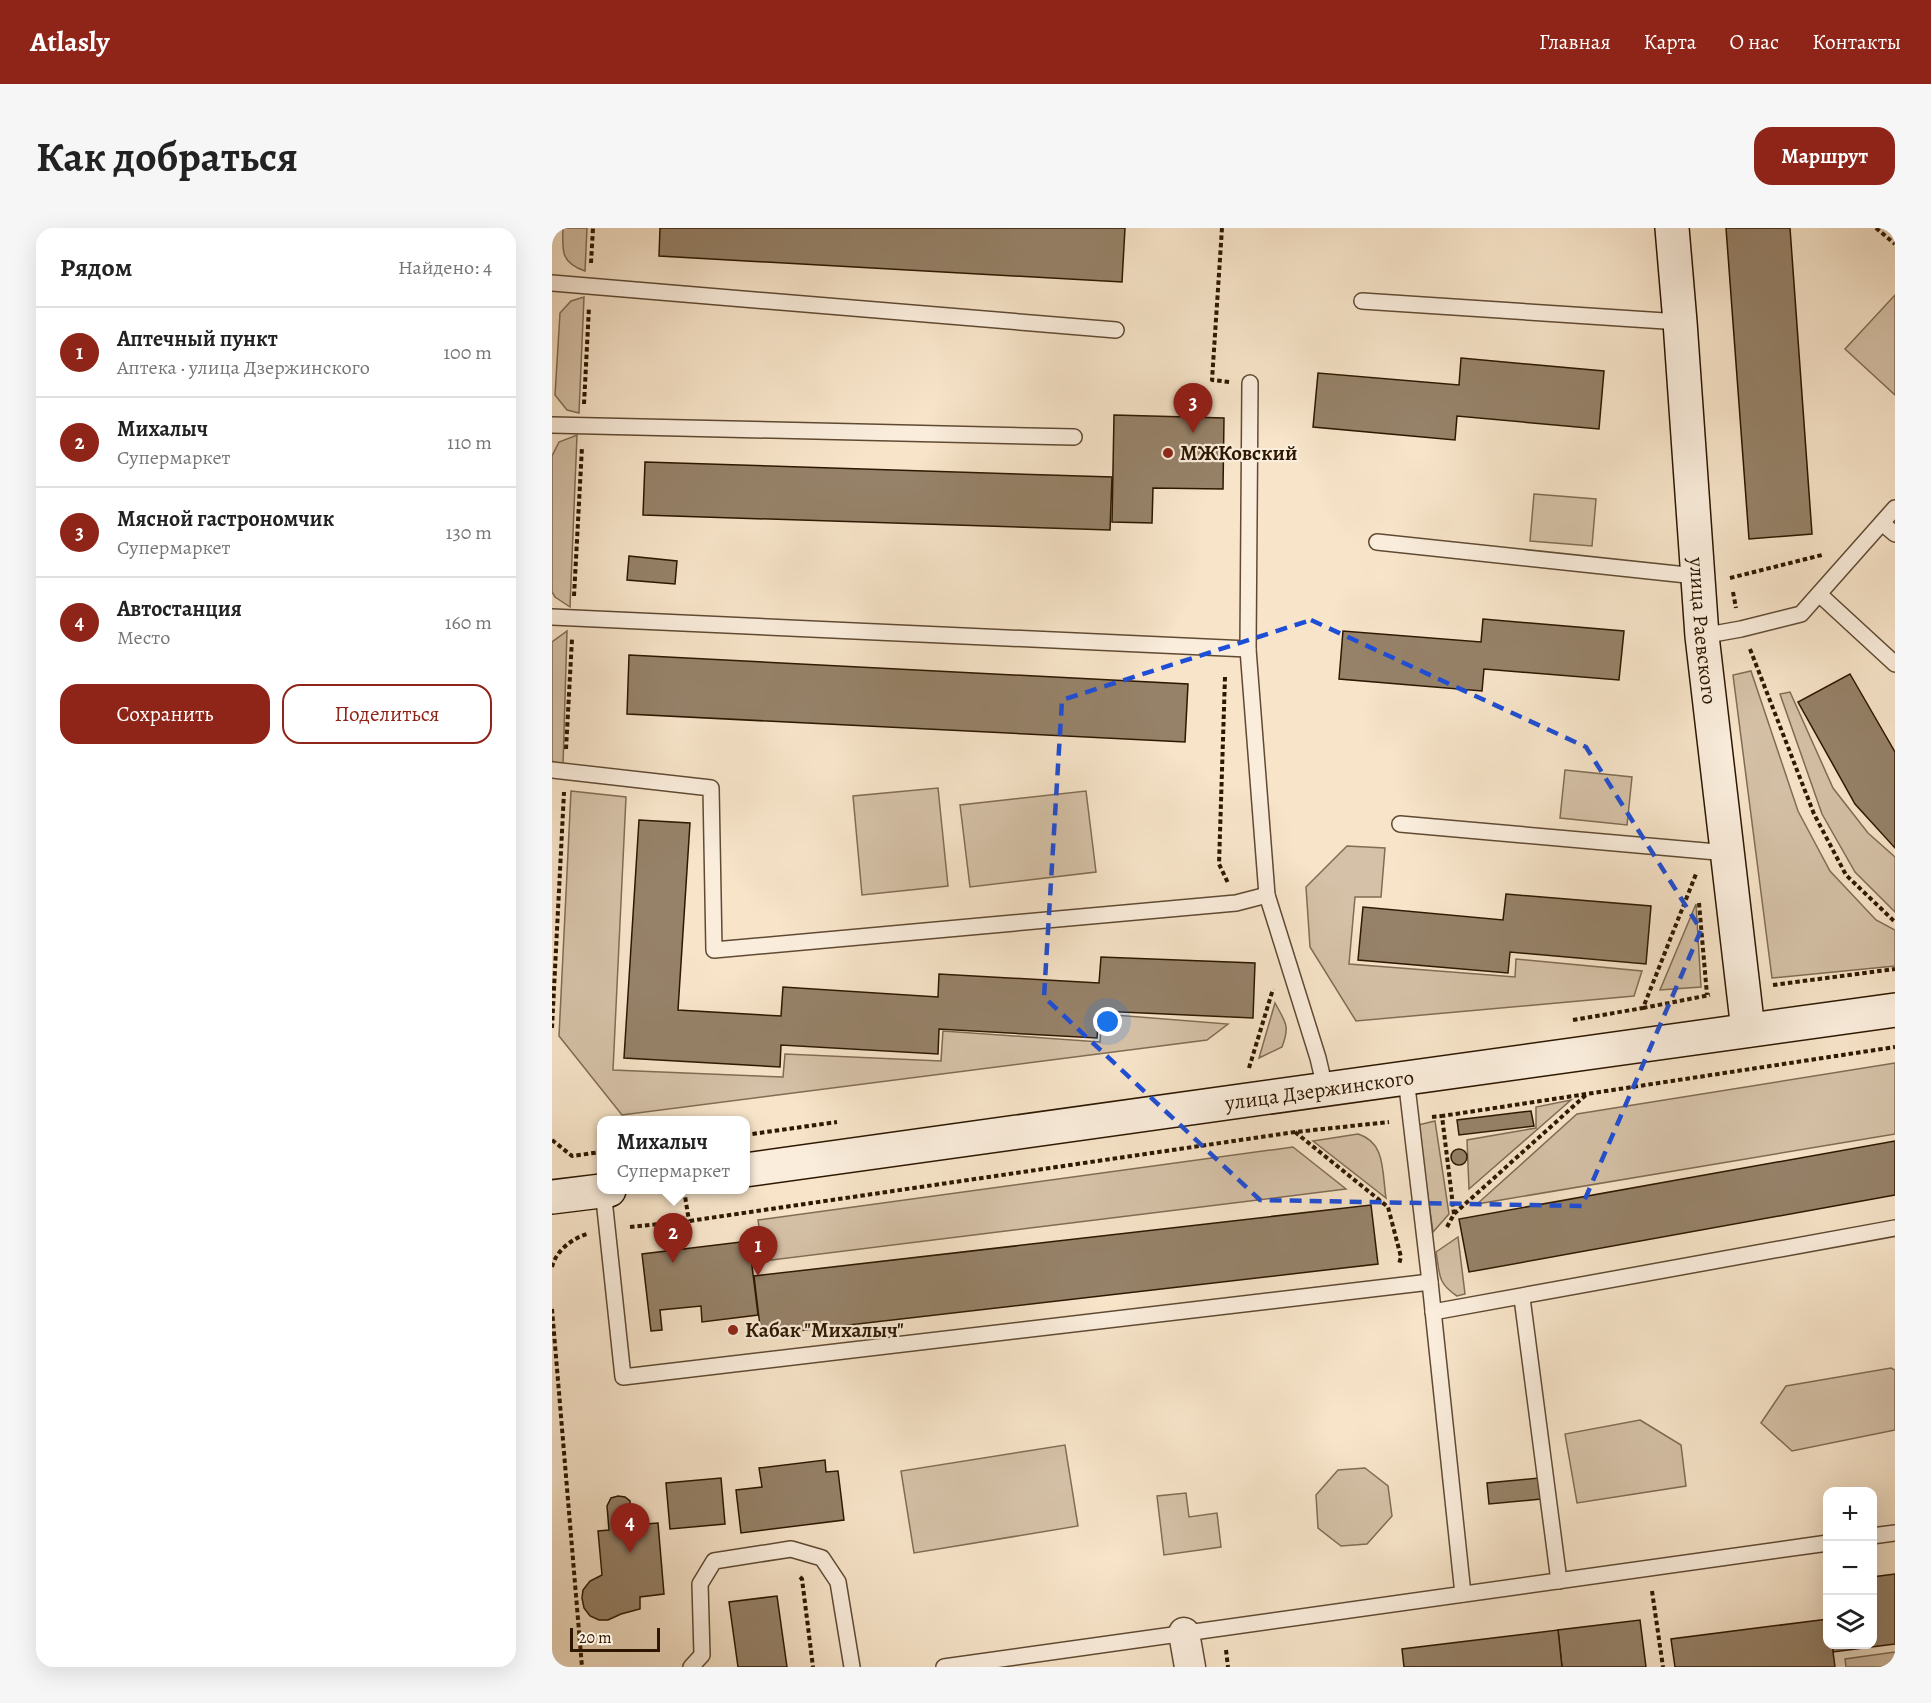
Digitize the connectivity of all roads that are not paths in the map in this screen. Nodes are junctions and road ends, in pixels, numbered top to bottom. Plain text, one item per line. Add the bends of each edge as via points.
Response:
1 (1672, 228) edge
2 (552, 283) edge
3 (1362, 301) dead end
4 (1680, 322) junction
5 (1116, 330) dead end
6 (1250, 383) road end
7 (552, 425) edge
8 (1074, 437) dead end
9 (1895, 508) edge
10 (1882, 523) junction
11 (1895, 534) edge
12 (1377, 542) dead end
13 (1696, 576) junction
14 (1819, 594) junction
15 (552, 617) edge
16 (1702, 636) junction
17 (1248, 649) junction
18 (1895, 664) edge
19 (552, 770) edge
20 (1400, 824) dead end
21 (1728, 853) junction
22 (1267, 895) junction
23 (1895, 1010) edge
24 (1748, 1030) junction
25 (1406, 1078) junction
26 (1325, 1088) junction
27 (750, 1169) edge
28 (597, 1191) edge
29 (606, 1194) edge
30 (552, 1197) edge
31 (1895, 1228) edge
32 (1430, 1282) junction
33 (1522, 1298) junction
34 (1433, 1312) junction
35 (1895, 1533) edge
36 (1877, 1535) edge
37 (1823, 1544) edge
38 (1559, 1581) junction
39 (1463, 1594) junction
40 (1184, 1633) junction
41 (691, 1667) edge
42 (852, 1667) edge
43 (944, 1667) edge
44 (1190, 1667) edge

1 - 4 main road, улица Раевского
2 - 5 lane
3 - 4 lane
4 - 13 main road, улица Раевского
6 - 17 lane
7 - 8 lane
9 - 10 lane
10 - 11 lane
10 - 14 lane
12 - 13 lane
13 - 16 main road, улица Раевского
14 - 16 lane via 1801,614
14 - 18 lane
15 - 17 lane
16 - 21 main road, улица Раевского
17 - 22 lane
19 - 22 lane via 711,788 714,950 1236,903
20 - 21 lane
21 - 24 main road, улица Раевского
22 - 26 lane
23 - 24 main road, улица Дзержинского
24 - 25 main road, улица Дзержинского
25 - 26 main road, улица Дзержинского
25 - 32 lane
26 - 27 main road, улица Дзержинского
28 - 30 main road
29 - 32 lane via 623,1377
31 - 33 lane
32 - 34 lane
33 - 34 lane
33 - 38 lane
34 - 39 lane
35 - 36 lane
37 - 38 lane
38 - 39 lane
39 - 40 lane
40 - 43 lane
40 - 44 street
41 - 42 lane via 702,1655 700,1584 714,1561 791,1549 822,1558 838,1582

